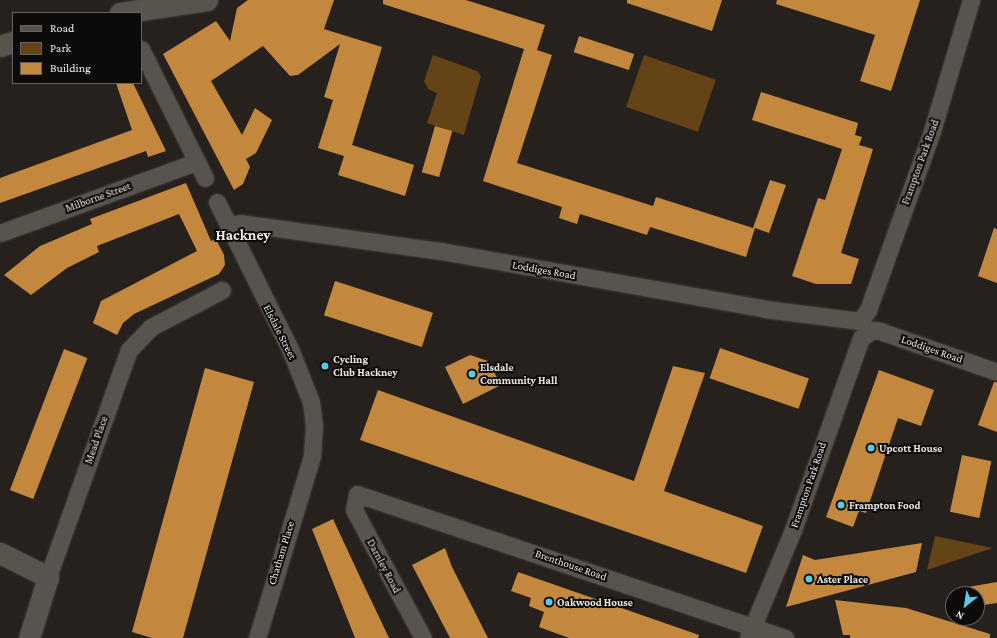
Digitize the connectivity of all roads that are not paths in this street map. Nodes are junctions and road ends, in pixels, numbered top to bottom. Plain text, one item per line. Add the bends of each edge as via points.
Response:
1 (117, 0) edge
2 (207, 0) edge
3 (971, 0) edge
4 (123, 12) edge
5 (129, 12) edge
6 (12, 42) edge
7 (0, 46) edge
8 (142, 51) edge
9 (196, 162) junction
10 (205, 178) dead end
11 (216, 202) dead end
12 (228, 226) junction
13 (0, 233) edge
14 (222, 290) dead end
15 (864, 327) junction
16 (997, 372) edge
17 (307, 469) joint
18 (357, 494) joint
19 (0, 553) edge
20 (48, 577) junction
21 (751, 633) edge
22 (29, 638) edge
23 (257, 638) edge
24 (423, 638) edge
25 (785, 638) edge

1 - 4 street
2 - 5 street
3 - 15 street, Frampton Park Road via 932,131
6 - 7 street
8 - 9 street
9 - 10 street
9 - 13 street, Milborne Street
11 - 12 street, Elsdale Street
12 - 15 street, Loddiges Road via 241,223 441,251
12 - 17 street, Elsdale Street via 290,349 311,402 314,442
14 - 20 street, Mead Place via 151,327 129,350
15 - 16 street, Loddiges Road
15 - 21 street, Frampton Park Road via 793,530
17 - 23 street, Chatham Place
18 - 21 street, Brenthouse Road
18 - 24 street, Darnley Road via 354,510
19 - 20 street
20 - 22 street, Mead Place
21 - 25 street, Brenthouse Road

